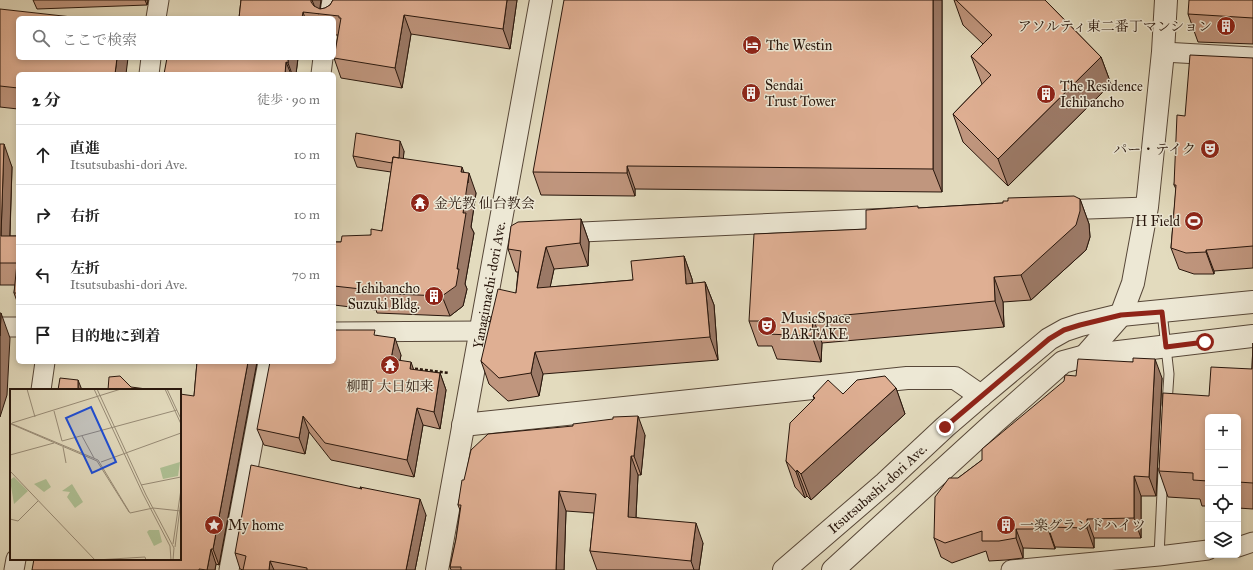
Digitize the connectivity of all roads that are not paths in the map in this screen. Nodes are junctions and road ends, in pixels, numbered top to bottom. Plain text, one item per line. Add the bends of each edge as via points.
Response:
1 (159, 0) edge
2 (332, 0) edge
3 (541, 0) edge
4 (1166, 0) edge
5 (156, 16) edge
6 (329, 16) edge
7 (1163, 52) junction
8 (1253, 57) edge
9 (151, 60) edge
10 (323, 60) edge
11 (149, 72) edge
12 (321, 72) edge
13 (1147, 207) junction
14 (1046, 211) edge
15 (911, 217) edge
16 (540, 234) edge
17 (1253, 302) edge
18 (1162, 312) junction
19 (1121, 315) junction
20 (0, 327) edge
21 (16, 327) edge
22 (481, 331) junction
23 (336, 332) edge
24 (1253, 336) edge
25 (1166, 347) junction
26 (1085, 356) junction
27 (45, 364) edge
28 (268, 364) edge
29 (41, 389) edge
30 (981, 396) junction
31 (1166, 414) edge
32 (463, 425) junction
33 (1164, 461) edge
34 (1253, 542) edge
35 (1241, 546) edge
36 (1205, 550) edge
37 (1159, 556) junction
38 (16, 560) edge
39 (14, 570) edge
40 (229, 570) edge
41 (437, 570) edge
42 (784, 570) edge
43 (836, 570) edge
44 (1011, 570) edge

1 - 5 street
2 - 6 street
3 - 22 street, Yanagimachi-dori Ave. via 507,235
4 - 7 street
7 - 8 street
7 - 13 street
9 - 11 street
10 - 12 street
13 - 14 street
13 - 19 street via 1133,282
15 - 16 street
17 - 18 street, Itsutsubashi-dori Ave.
18 - 19 street, Itsutsubashi-dori Ave.
18 - 25 lane
19 - 26 street
19 - 30 street, Itsutsubashi-dori Ave. via 1064,330 1049,339
20 - 21 street
22 - 23 street
22 - 32 street, Yanagimachi-dori Ave.
24 - 25 street
25 - 26 street
25 - 31 lane via 1169,374
26 - 43 street via 1063,362
27 - 29 street
28 - 40 street
30 - 32 street via 954,378 907,378
30 - 42 street, Itsutsubashi-dori Ave.
32 - 41 street, Yanagimachi-dori Ave.
33 - 37 lane
34 - 35 street
36 - 37 street
37 - 44 street
38 - 39 street

